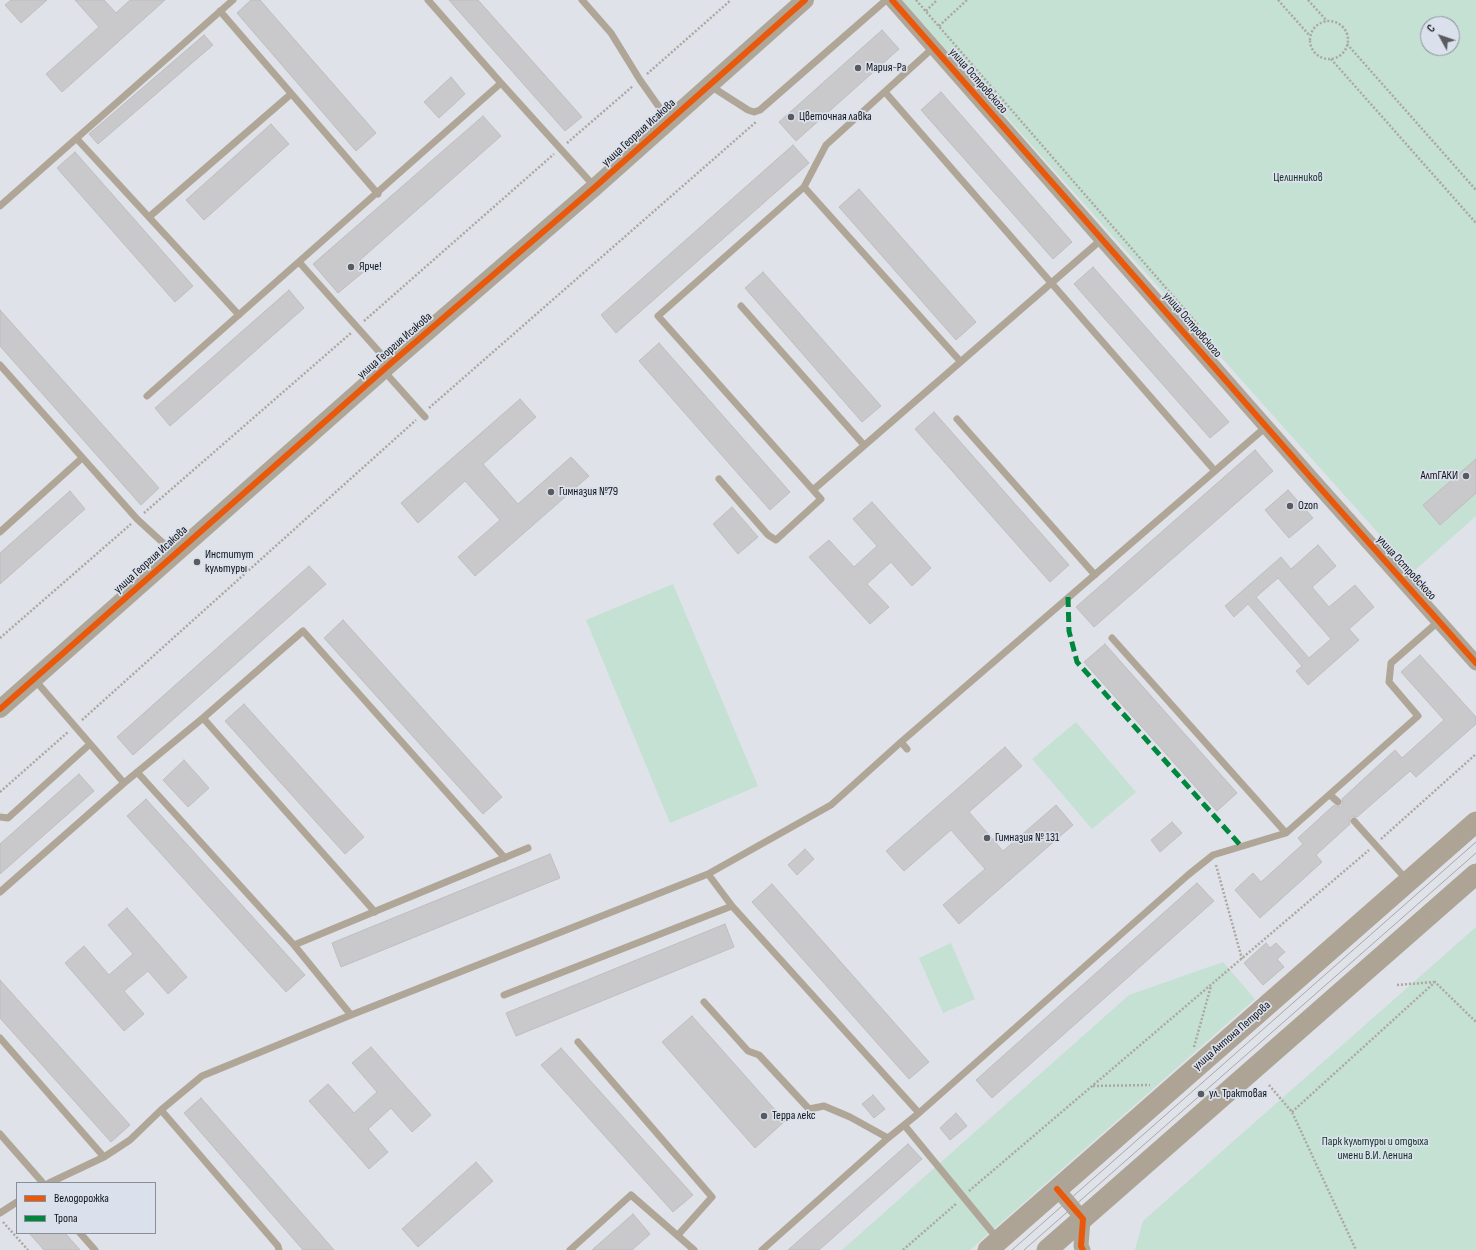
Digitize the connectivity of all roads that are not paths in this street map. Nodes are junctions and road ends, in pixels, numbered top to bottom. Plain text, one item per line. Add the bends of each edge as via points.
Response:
1 (233, 0) edge
2 (428, 0) edge
3 (582, 0) edge
4 (805, 0) edge
5 (886, 0) edge
6 (892, 0) edge
7 (220, 11) junction
8 (934, 47) junction
9 (501, 83) junction
10 (710, 85) junction
11 (885, 92) junction
12 (291, 94) junction
13 (669, 121) junction
14 (77, 139) junction
15 (596, 187) junction
16 (804, 187) junction
17 (378, 194) junction
18 (0, 206) edge
19 (149, 216) junction
20 (1102, 239) junction
21 (299, 262) junction
22 (1052, 283) junction
23 (740, 306) dead end
24 (239, 315) junction
25 (960, 361) junction
26 (0, 365) edge
27 (387, 367) junction
28 (147, 396) dead end
29 (424, 416) road end
30 (957, 419) dead end
31 (1267, 426) junction
32 (864, 446) junction
33 (82, 458) junction
34 (1215, 471) junction
35 (719, 479) dead end
36 (813, 490) junction
37 (0, 532) edge
38 (174, 554) junction
39 (1094, 575) junction
40 (1439, 620) junction
41 (1112, 638) dead end
42 (1476, 663) edge
43 (34, 679) junction
44 (0, 709) edge
45 (203, 718) junction
46 (901, 742) junction
47 (90, 744) junction
48 (907, 749) dead end
49 (137, 772) junction
50 (124, 783) junction
51 (1330, 795) junction
52 (1338, 802) dead end
53 (0, 817) edge
54 (1354, 821) dead end
55 (1476, 822) edge
56 (1286, 833) junction
57 (528, 848) dead end
58 (505, 858) junction
59 (708, 874) junction
60 (1476, 874) edge
61 (1409, 882) junction
62 (0, 892) edge
63 (732, 906) junction
64 (375, 912) junction
65 (294, 945) junction
66 (504, 995) dead end
67 (704, 1002) dead end
68 (351, 1015) junction
69 (0, 1038) edge
70 (578, 1042) dead end
71 (161, 1110) junction
72 (919, 1113) junction
73 (905, 1126) junction
74 (0, 1134) edge
75 (888, 1138) junction
76 (104, 1157) junction
77 (42, 1182) edge
78 (51, 1182) edge
79 (1057, 1189) junction
80 (16, 1203) edge
81 (0, 1213) edge
82 (1082, 1219) junction
83 (81, 1234) edge
84 (678, 1236) junction
85 (993, 1245) edge
86 (95, 1250) edge
87 (279, 1250) edge
88 (570, 1250) edge
89 (694, 1250) edge
90 (762, 1250) edge
91 (1047, 1250) edge
92 (1083, 1250) edge

1 - 7 lane
2 - 9 lane
3 - 13 lane via 611,33
4 - 10 street, улица Георгия Исакова
5 - 10 lane via 760,110 748,110
6 - 8 street, улица Островского
7 - 12 lane
7 - 14 lane
8 - 11 lane
8 - 20 street, улица Островского
9 - 15 lane
9 - 17 lane
10 - 13 street, улица Георгия Исакова
11 - 16 lane via 826,145
11 - 22 lane
12 - 17 lane
12 - 19 lane
13 - 15 street, улица Георгия Исакова
14 - 18 lane
14 - 19 lane
15 - 27 street, улица Георгия Исакова
16 - 25 lane
16 - 36 lane via 658,316
17 - 21 lane
19 - 24 lane
20 - 22 lane
20 - 31 street, улица Островского
21 - 24 lane
21 - 27 lane via 357,327
22 - 25 lane
22 - 34 lane
23 - 32 lane
24 - 28 lane
25 - 32 lane
26 - 33 lane
27 - 29 lane
27 - 38 street, улица Георгия Исакова
30 - 39 lane
31 - 34 lane
31 - 40 street, улица Островского
32 - 36 lane
33 - 37 lane
33 - 38 lane via 137,519
34 - 39 lane
35 - 36 lane via 768,535 776,540 821,499
38 - 43 street, улица Георгия Исакова
39 - 46 lane
40 - 42 street, улица Островского
40 - 51 lane via 1390,663 1389,682 1418,716
41 - 56 lane
43 - 44 street, улица Георгия Исакова
43 - 47 lane
45 - 49 lane
45 - 58 lane via 303,631
45 - 64 lane
46 - 48 lane
46 - 59 lane via 831,805
47 - 50 lane
47 - 53 lane via 8,818
49 - 50 lane
49 - 65 lane
50 - 62 lane
51 - 52 lane
51 - 56 lane
54 - 61 lane
55 - 61 main road, улица Антона Петрова
56 - 72 lane via 1213,855
57 - 58 lane
58 - 64 lane
59 - 63 lane
59 - 68 lane
60 - 82 main road
61 - 79 main road, улица Антона Петрова
63 - 66 lane
63 - 72 lane
64 - 65 lane
65 - 68 lane
67 - 75 lane via 748,1051 759,1055 809,1109 824,1106
68 - 71 lane via 202,1076
69 - 76 lane
70 - 84 lane via 712,1197
71 - 76 lane via 130,1140
71 - 87 lane
72 - 73 lane
73 - 75 lane
73 - 85 lane via 963,1197
74 - 77 lane
75 - 90 lane
76 - 78 lane
79 - 82 street
79 - 85 main road, улица Антона Петрова
80 - 81 lane
82 - 91 main road
82 - 92 street
83 - 86 lane
84 - 88 lane via 631,1196
84 - 89 lane

